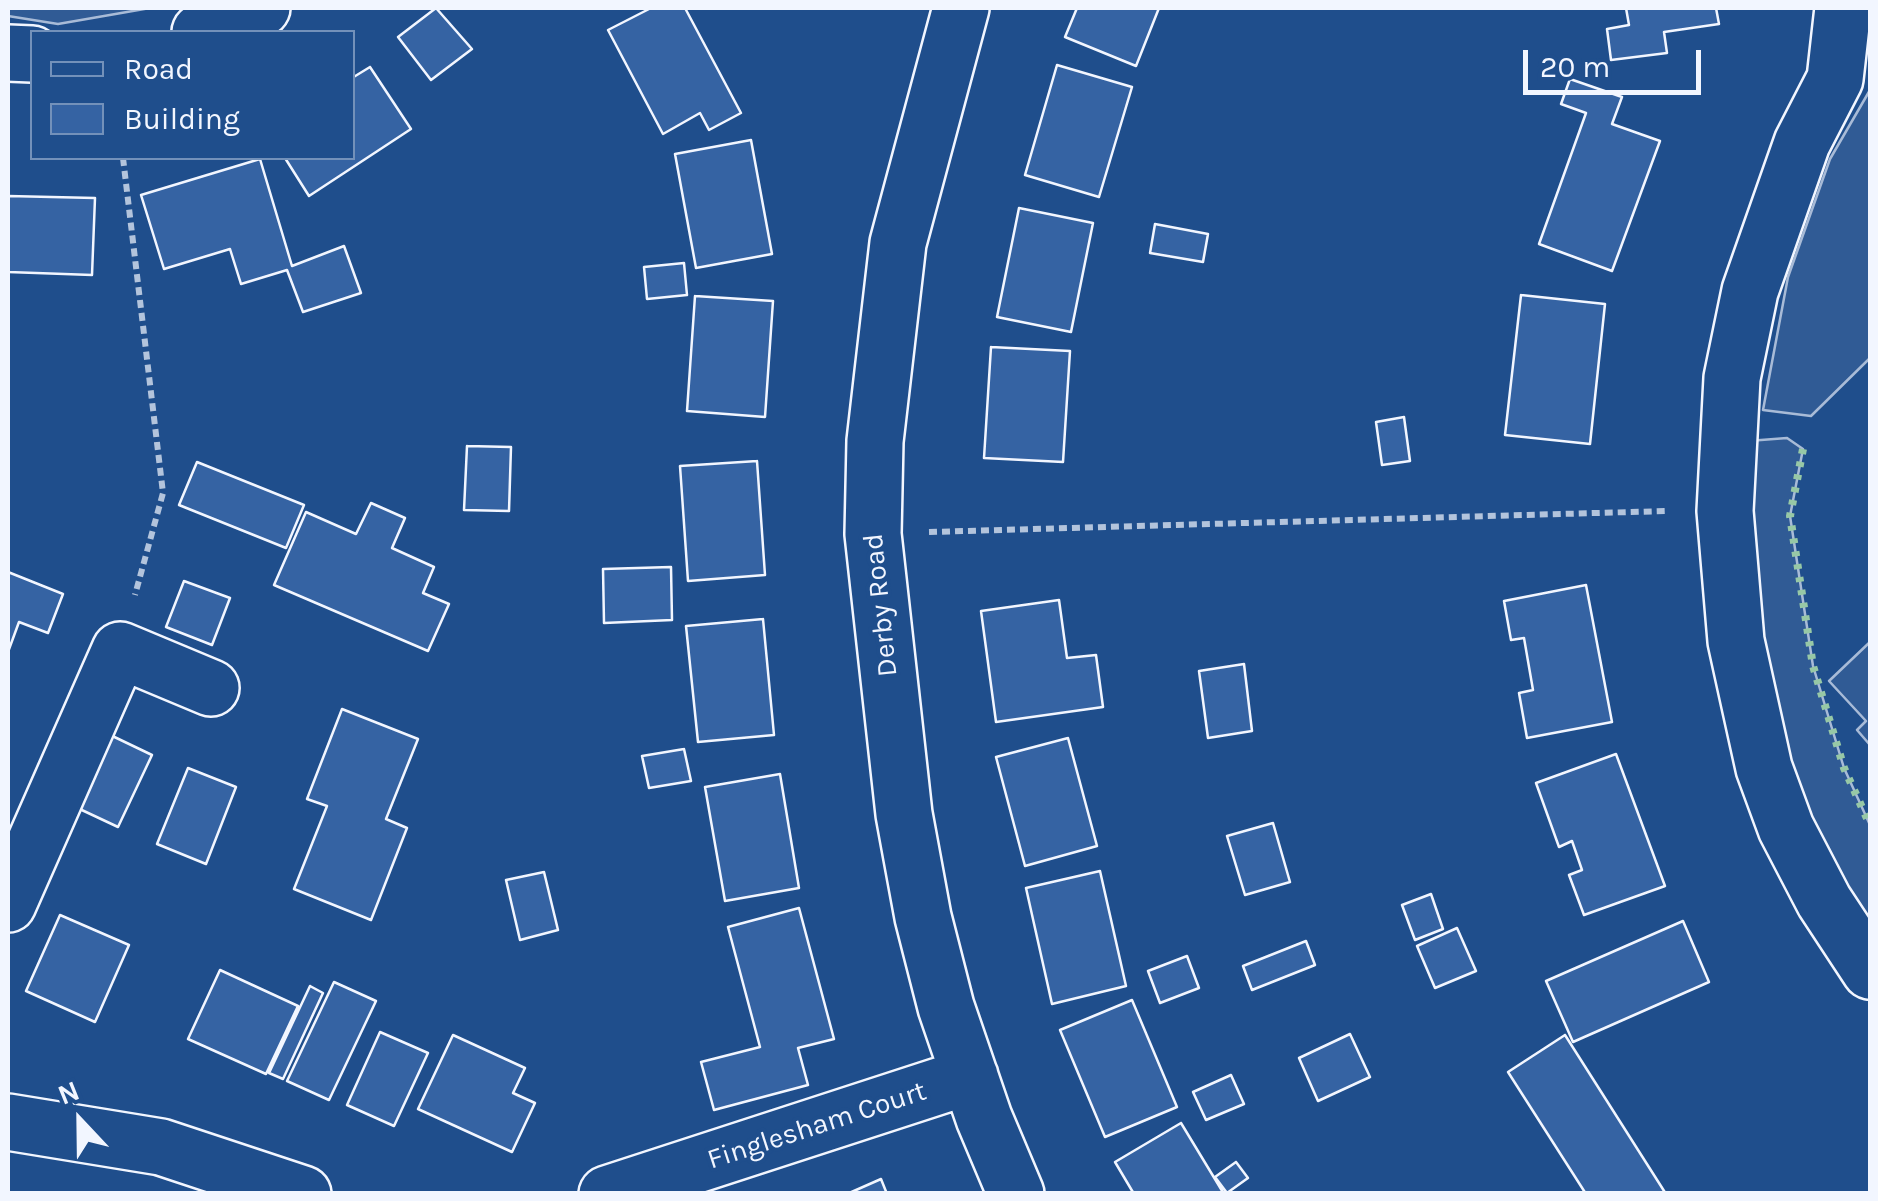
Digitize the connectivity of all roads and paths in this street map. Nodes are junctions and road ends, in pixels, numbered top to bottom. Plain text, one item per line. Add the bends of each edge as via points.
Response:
1 (262, 8) edge
2 (958, 8) edge
3 (1843, 8) edge
4 (205, 30) edge
5 (123, 160) edge
6 (1724, 511) junction
7 (872, 534) junction
8 (120, 650) junction
9 (212, 688) dead end
10 (8, 904) edge
11 (1870, 971) edge
12 (970, 1076) junction
13 (8, 1122) edge
14 (303, 1194) edge
15 (607, 1194) edge
16 (1016, 1194) edge

1 - 4 street
2 - 7 street, Derby Road via 898,242 875,441
3 - 6 street via 1835,78 1802,143 1750,291 1732,378
5 - 8 path via 163,493
6 - 7 path
6 - 11 street via 1736,640 1764,768 1824,901
7 - 12 street, Derby Road via 904,814 928,934
8 - 9 street
8 - 10 street
12 - 15 street, Finglesham Court
12 - 16 street, Derby Road
13 - 14 street via 161,1147

